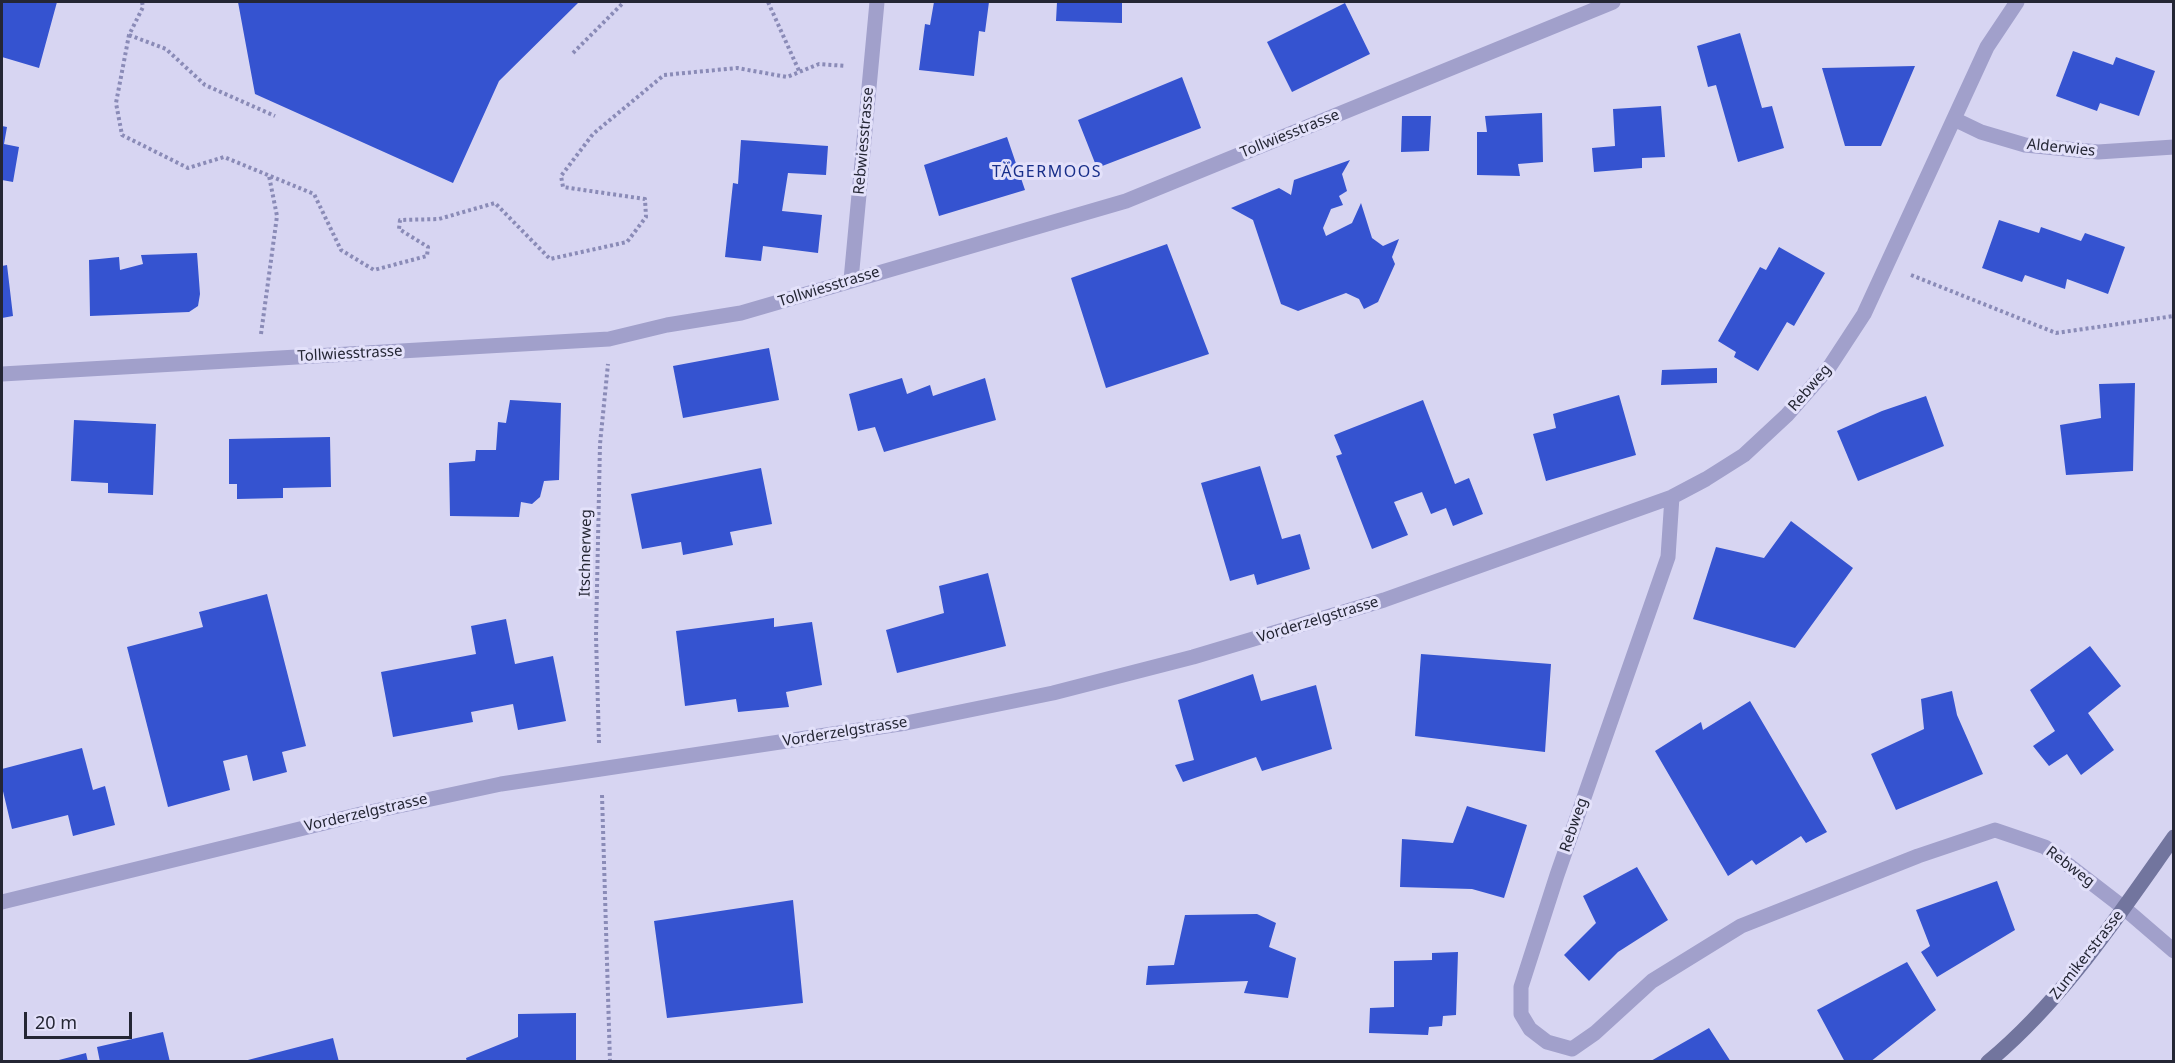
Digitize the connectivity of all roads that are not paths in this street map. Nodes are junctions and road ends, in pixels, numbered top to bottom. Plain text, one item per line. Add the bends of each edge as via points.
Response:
1 (877, 2) edge
2 (1612, 2) edge
3 (2017, 2) edge
4 (1954, 119) junction
5 (2174, 147) edge
6 (851, 280) junction
7 (2, 374) edge
8 (1672, 497) junction
9 (2174, 837) edge
10 (2, 902) edge
11 (2124, 908) junction
12 (2174, 951) edge
13 (1988, 1062) edge

1 - 6 street, Rebwiesstrasse
2 - 6 street, Tollwiesstrasse via 1126,201
3 - 4 street, Rebweg via 1988,47
4 - 5 street, Alderwies via 2025,145 2098,152
4 - 8 street, Rebweg via 1864,314 1830,366 1787,415 1744,455
6 - 7 street, Tollwiesstrasse via 741,314 609,339
8 - 10 street, Vorderzelgstrasse via 1384,600 1194,657 1053,693 906,723 501,784 361,813
8 - 11 street, Rebweg via 1668,557 1521,987 1521,1014 1530,1029 1547,1042 1572,1049 1652,981 1741,926 1995,830 2045,847
9 - 11 main road, Zumikerstrasse
11 - 12 street, Rebweg
11 - 13 main road, Zumikerstrasse via 2030,1024

